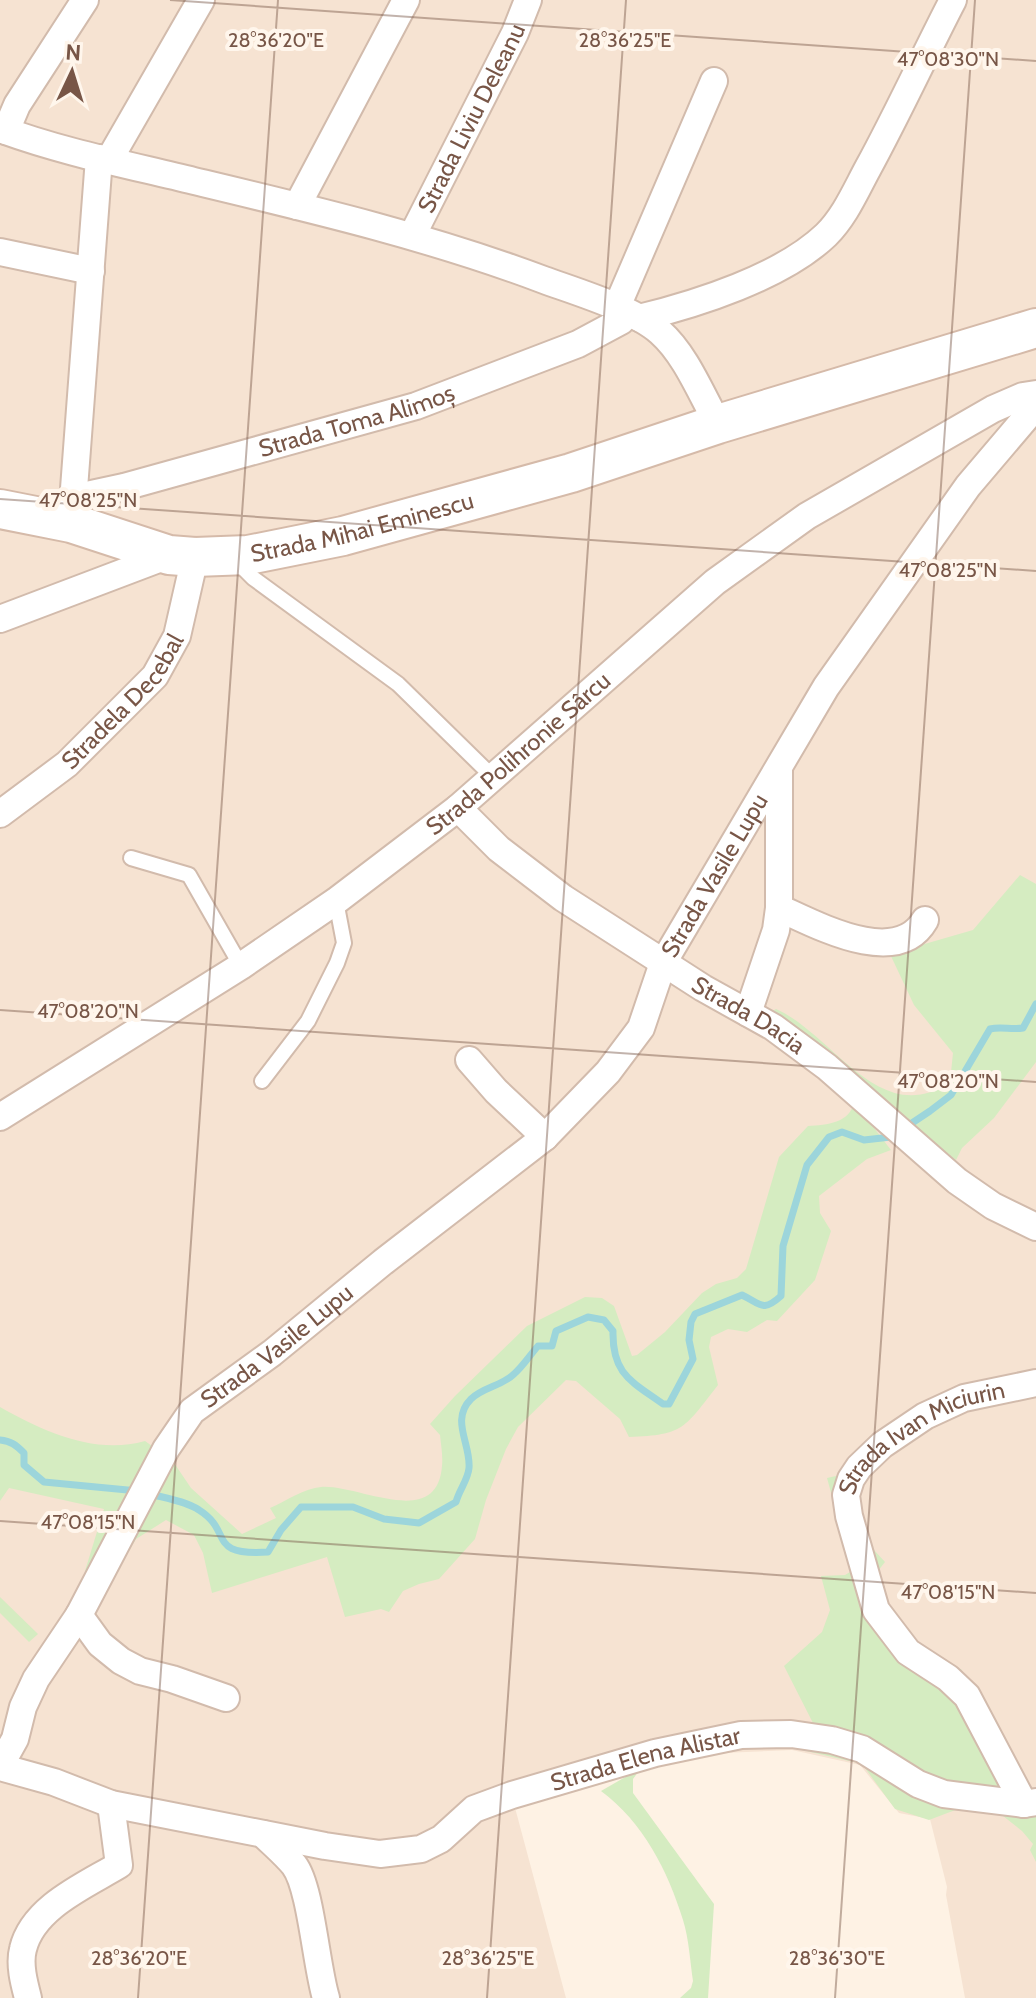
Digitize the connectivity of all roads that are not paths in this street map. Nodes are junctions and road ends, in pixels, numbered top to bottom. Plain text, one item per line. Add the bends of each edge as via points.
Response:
1 (85, 0) edge
2 (201, 0) edge
3 (406, 0) edge
4 (528, 0) edge
5 (953, 0) edge
6 (714, 81) dead end
7 (3, 130) edge
8 (104, 159) junction
9 (297, 206) junction
10 (412, 236) junction
11 (0, 252) edge
12 (91, 271) junction
13 (627, 314) junction
14 (1036, 328) edge
15 (1036, 394) edge
16 (1036, 406) edge
17 (718, 424) junction
18 (0, 509) edge
19 (72, 510) junction
20 (199, 556) junction
21 (0, 619) edge
22 (779, 769) junction
23 (493, 777) junction
24 (458, 808) junction
25 (0, 814) edge
26 (131, 858) dead end
27 (336, 901) junction
28 (779, 908) junction
29 (925, 920) dead end
30 (663, 963) junction
31 (241, 966) junction
32 (748, 1013) junction
33 (469, 1060) dead end
34 (262, 1081) dead end
35 (0, 1117) edge
36 (545, 1137) junction
37 (1036, 1227) edge
38 (1036, 1383) edge
39 (79, 1615) junction
40 (226, 1698) dead end
41 (0, 1767) edge
42 (111, 1804) junction
43 (1032, 1808) edge
44 (263, 1834) junction
45 (28, 1998) edge
46 (326, 1998) edge

1 - 7 street
2 - 8 street
3 - 9 street
4 - 10 street, Strada Liviu Deleanu
5 - 13 street, Strada Toma Alimoș via 850,204 826,235 776,269 677,309
6 - 13 street
7 - 8 street, Strada Liviu Deleanu
8 - 9 street, Strada Liviu Deleanu
8 - 12 street
9 - 10 street, Strada Liviu Deleanu
10 - 13 street, Strada Liviu Deleanu via 497,262
11 - 12 street
12 - 19 street
13 - 17 street via 660,332
13 - 19 street, Strada Toma Alimoș via 578,344 416,406
14 - 17 main road, Strada Mihai Eminescu
15 - 23 street, Strada Polihronie Sârcu via 993,409 807,516 715,582
16 - 22 street, Strada Vasile Lupu via 907,568 826,687
17 - 20 main road, Strada Mihai Eminescu via 571,473 343,536
18 - 19 main road, Strada Mihai Eminescu
19 - 20 main road, Strada Mihai Eminescu
20 - 21 street
20 - 23 lane via 253,578 398,684
20 - 25 street, Stradela Decebal via 177,636 155,676 67,764
22 - 28 street, Strada Vasile Lupu
22 - 30 street, Strada Vasile Lupu
23 - 24 street, Strada Polihronie Sârcu
24 - 27 street, Strada Polihronie Sârcu
24 - 30 street, Strada Dacia via 552,890
26 - 31 lane via 189,875
27 - 31 street, Strada Polihronie Sârcu
27 - 34 lane via 344,943 337,963 308,1021
28 - 29 street via 826,929 878,942 900,942 917,934
28 - 32 street, Strada Vasile Lupu
30 - 32 street, Strada Dacia
30 - 36 street, Strada Vasile Lupu via 641,1028 608,1072
31 - 35 street, Strada Polihronie Sârcu
32 - 37 street, Strada Dacia via 827,1067 957,1181
33 - 36 street
36 - 39 street, Strada Vasile Lupu via 192,1411 166,1449
38 - 43 street, Strada Ivan Miciurin via 964,1398 925,1416 859,1467 846,1495 876,1610 908,1652 967,1696
39 - 40 street via 100,1644 121,1661
39 - 41 street, Strada Vasile Lupu via 36,1679
41 - 42 street, Strada Elena Alistar
42 - 44 street, Strada Elena Alistar
42 - 45 street via 119,1865 57,1903 37,1922 22,1950
43 - 44 street, Strada Elena Alistar via 944,1794 862,1749 832,1740 741,1735 655,1753 512,1795 474,1809 441,1839 421,1849 380,1854
44 - 46 street via 296,1867

